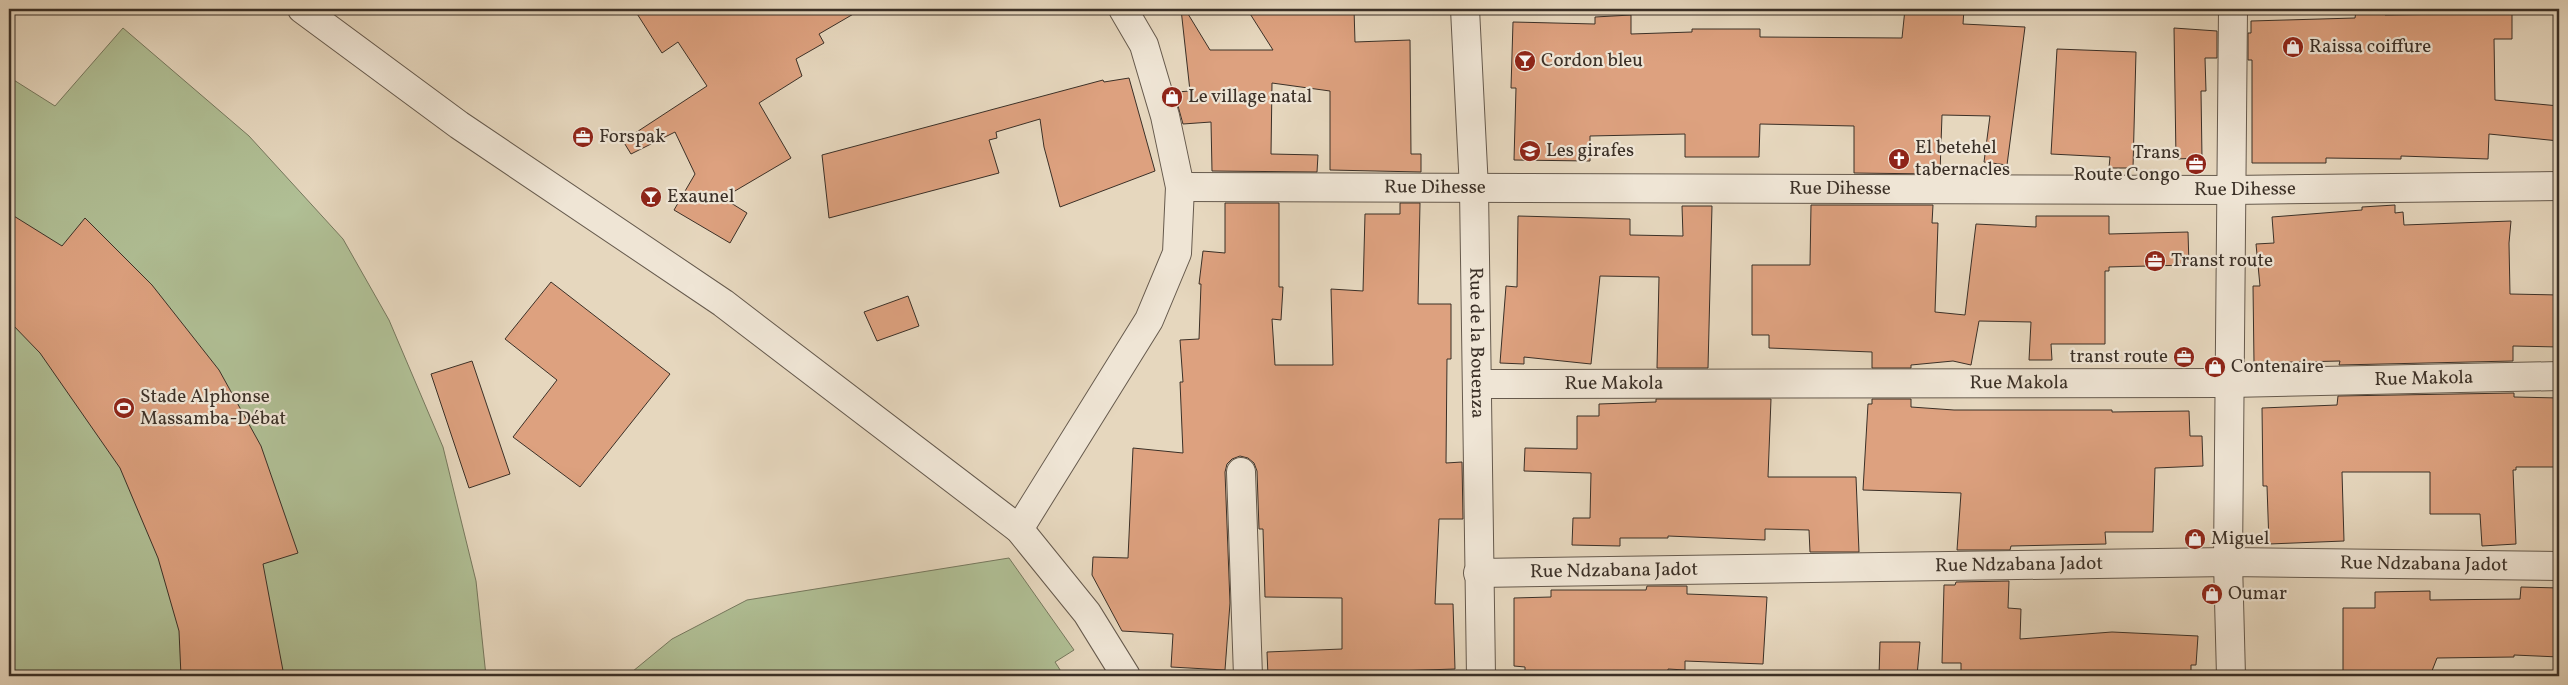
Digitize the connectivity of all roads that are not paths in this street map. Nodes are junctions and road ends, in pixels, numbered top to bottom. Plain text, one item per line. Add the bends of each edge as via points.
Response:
1 (302, 9) edge
2 (1123, 9) edge
3 (1465, 9) edge
4 (2233, 9) edge
5 (2559, 186) edge
6 (1180, 187) junction
7 (1474, 189) junction
8 (2232, 190) junction
9 (2559, 376) edge
10 (2230, 382) junction
11 (1479, 384) junction
12 (1241, 472) dead end
13 (1019, 529) junction
14 (2228, 562) junction
15 (2559, 566) edge
16 (1478, 573) junction
17 (1126, 676) edge
18 (1248, 676) edge
19 (1481, 676) edge
20 (2231, 676) edge

1 - 13 street via 459,125 723,303
2 - 6 street via 1144,45 1165,116
3 - 7 street, Rue de la Bouenza
4 - 8 street
5 - 8 street, Rue Dihesse
6 - 7 street, Rue Dihesse
6 - 13 street via 1177,253 1148,320
7 - 8 street, Rue Dihesse
7 - 11 street, Rue de la Bouenza
8 - 10 street
9 - 10 street, Rue Makola
10 - 11 street, Rue Makola
10 - 14 street
11 - 16 street, Rue de la Bouenza
12 - 18 street
13 - 17 street via 1087,614
14 - 15 street, Rue Ndzabana Jadot
14 - 16 street, Rue Ndzabana Jadot
14 - 20 street
16 - 19 street, Rue de la Bouenza

